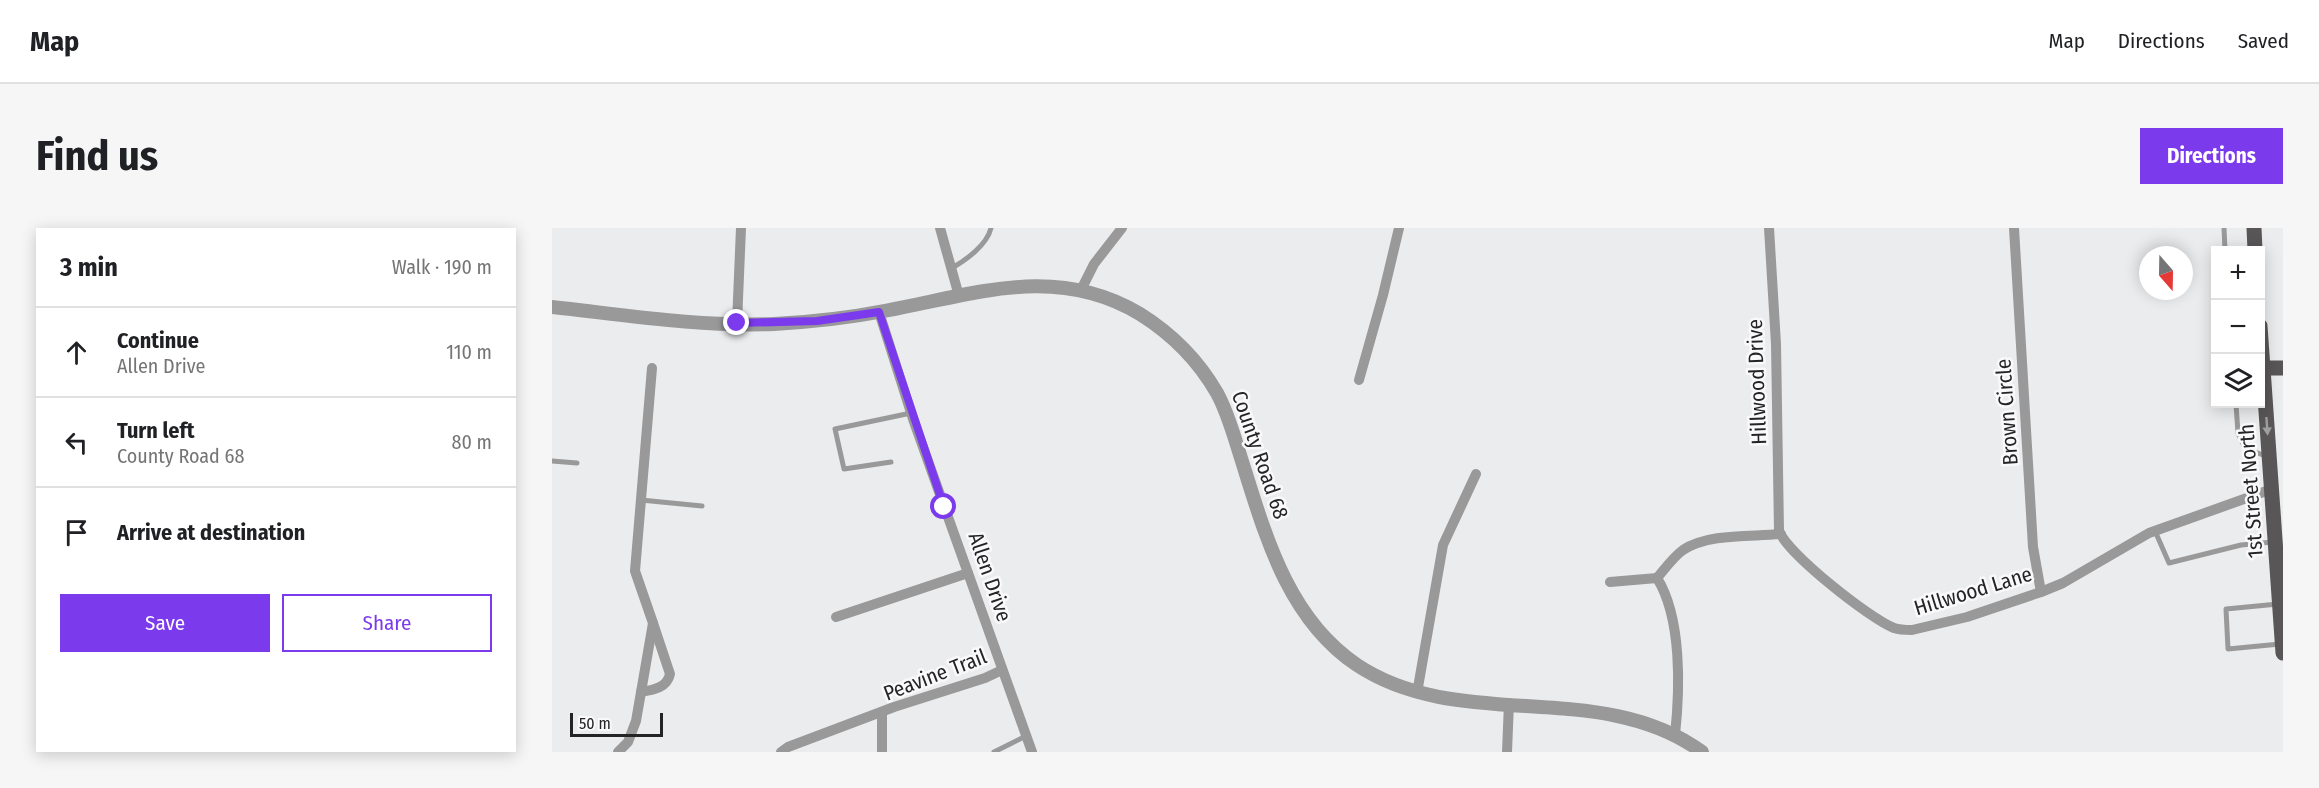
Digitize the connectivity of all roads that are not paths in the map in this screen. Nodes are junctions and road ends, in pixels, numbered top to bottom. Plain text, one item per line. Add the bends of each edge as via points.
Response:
1 (741, 228) edge
2 (940, 228) edge
3 (991, 228) edge
4 (1122, 228) edge
5 (1399, 228) edge
6 (1768, 228) edge
7 (2014, 228) edge
8 (2224, 228) edge
9 (2254, 228) edge
10 (2225, 246) edge
11 (2255, 246) edge
12 (952, 268) junction
13 (1081, 290) junction
14 (960, 296) junction
15 (552, 307) edge
16 (879, 312) junction
17 (737, 323) junction
18 (2265, 367) edge
19 (652, 368) dead end
20 (2283, 368) edge
21 (1359, 380) dead end
22 (2265, 406) edge
23 (2236, 408) edge
24 (911, 413) junction
25 (2269, 458) junction
26 (552, 461) edge
27 (891, 462) dead end
28 (577, 463) dead end
29 (1476, 474) dead end
30 (2277, 487) edge
31 (641, 500) junction
32 (702, 506) dead end
33 (2155, 531) junction
34 (1780, 534) junction
35 (2275, 542) junction
36 (968, 573) junction
37 (1657, 578) junction
38 (1610, 582) dead end
39 (2041, 592) junction
40 (2280, 603) junction
41 (836, 617) dead end
42 (653, 622) junction
43 (2283, 648) edge
44 (1002, 670) junction
45 (641, 692) junction
46 (1417, 693) junction
47 (1509, 703) junction
48 (882, 712) junction
49 (1675, 735) junction
50 (1026, 736) junction
51 (618, 752) edge
52 (781, 752) edge
53 (882, 752) edge
54 (994, 752) edge
55 (1032, 752) edge
56 (1507, 752) edge
57 (1702, 752) edge

1 - 17 street
2 - 12 street
3 - 12 lane via 966,260
4 - 13 street via 1094,264
5 - 21 street
6 - 34 street, Hillwood Drive via 1776,344
7 - 39 street, Brown Circle via 2033,547
8 - 10 lane
9 - 11 main road
12 - 14 street
13 - 14 street, County Road 68 via 1027,285
13 - 46 street, County Road 68 via 1124,305 1160,327 1190,355 1222,402 1272,552 1302,609 1321,634 1351,661 1377,677
14 - 16 street, County Road 68
15 - 17 street, County Road 68
16 - 17 street, County Road 68 via 817,321
16 - 24 street, Allen Drive
18 - 20 main road
19 - 31 street
22 -> 25 main road, 1st Street North
23 - 25 lane via 2238,433 2245,448
24 - 27 lane via 835,429 844,469
24 - 36 street, Allen Drive
25 - 30 main road, 1st Street North
26 - 28 lane
29 - 46 street via 1443,545
30 - 33 street, Hillwood Lane
30 - 35 main road, 1st Street North
31 - 32 lane
31 - 42 street via 635,571
33 - 35 lane via 2169,563 2241,545
33 - 39 street, Hillwood Lane
34 - 37 street via 1693,545 1679,553
34 - 39 street, Hillwood Lane via 1842,593 1887,624 1903,630 1967,617
35 - 40 main road, 1st Street North
36 - 41 street
36 - 44 street, Allen Drive
37 - 38 street
37 - 49 street via 1669,603 1675,644
40 - 43 main road, 1st Street North
40 - 43 lane via 2226,609 2228,649
42 - 45 street
42 - 45 street via 670,674 660,687
44 - 48 street, Peavine Trail
44 - 50 street, Allen Drive
45 - 51 street via 632,735
46 - 47 street, County Road 68
47 - 49 street, County Road 68 via 1615,715
47 - 56 street
48 - 52 street
48 - 53 street, Peavine Trail
49 - 57 street, County Road 68
50 - 54 lane
50 - 55 street, Allen Drive

